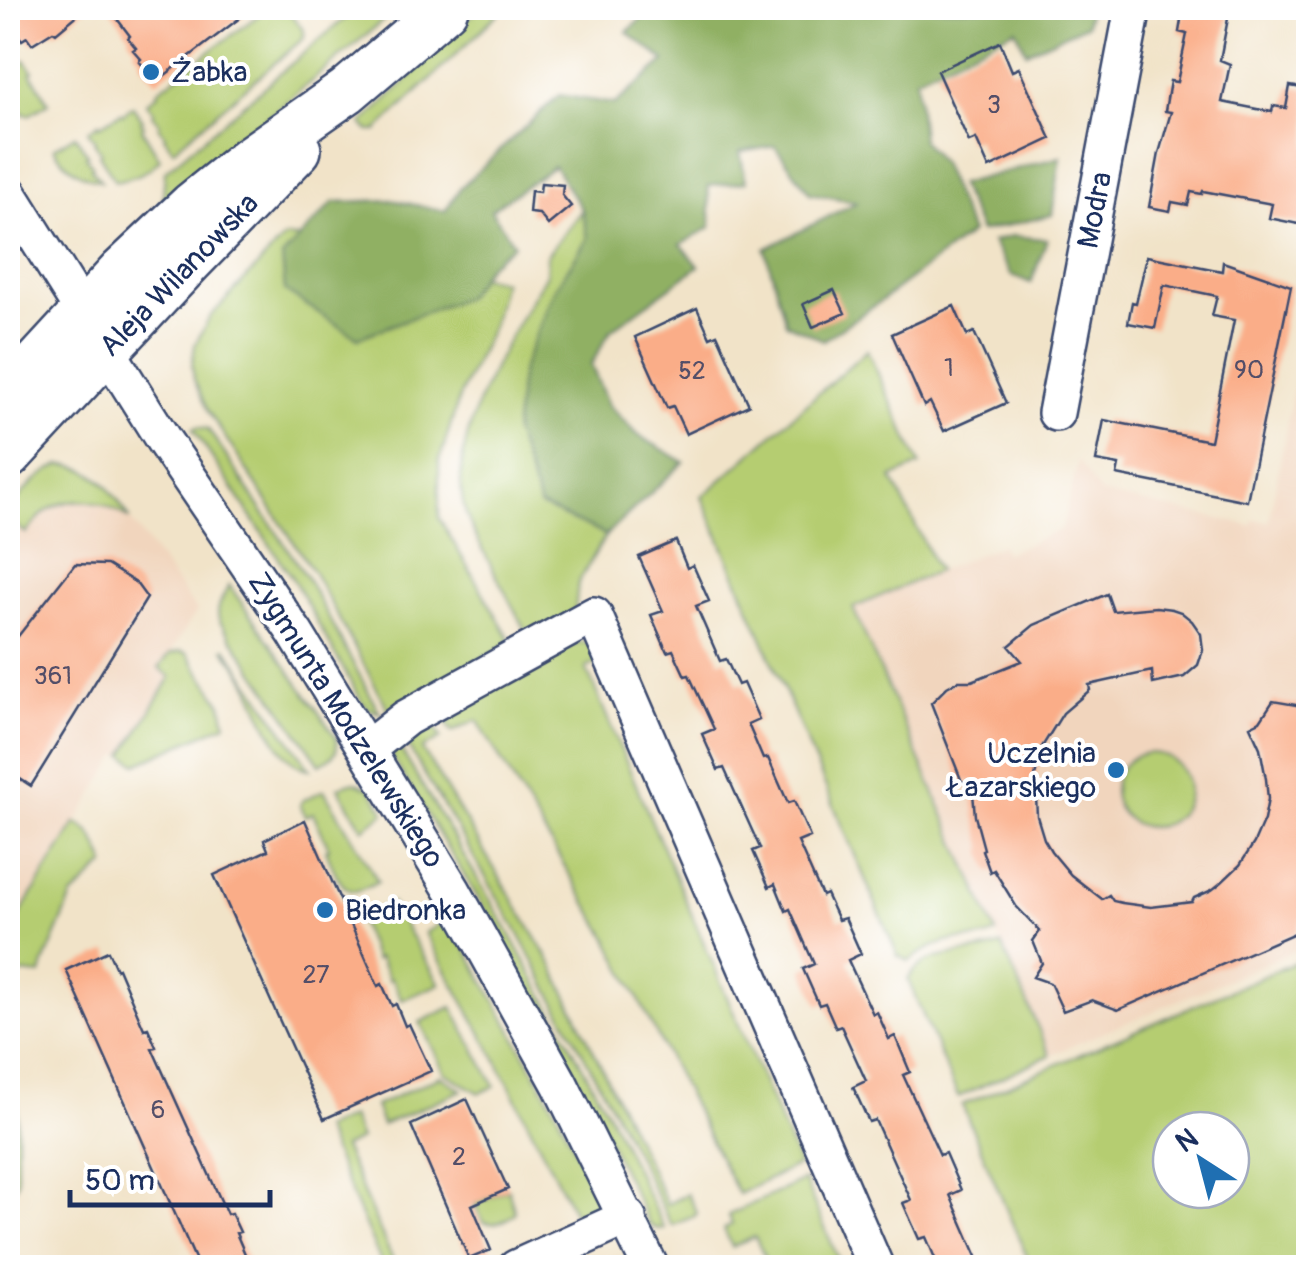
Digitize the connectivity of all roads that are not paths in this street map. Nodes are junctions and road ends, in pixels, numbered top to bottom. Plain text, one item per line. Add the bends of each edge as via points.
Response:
1 (445, 8) edge
2 (1134, 8) edge
3 (8, 192) edge
4 (94, 332) junction
5 (8, 395) edge
6 (1056, 413) dead end
7 (8, 456) edge
8 (367, 749) junction
9 (628, 1217) junction
10 (524, 1266) edge
11 (651, 1268) edge
12 (876, 1268) edge

1 - 4 main road, Aleja Wilanowska via 347,91 192,205 122,271
2 - 6 street, Modra
3 - 4 street, Zygmunta Modzelewskiego
4 - 5 main road, Aleja Wilanowska
4 - 7 main road, Aleja Wilanowska
4 - 8 street, Zygmunta Modzelewskiego
8 - 9 street, Zygmunta Modzelewskiego via 507,986
8 - 12 street via 406,718 594,615
9 - 10 street
9 - 11 street, Zygmunta Modzelewskiego

